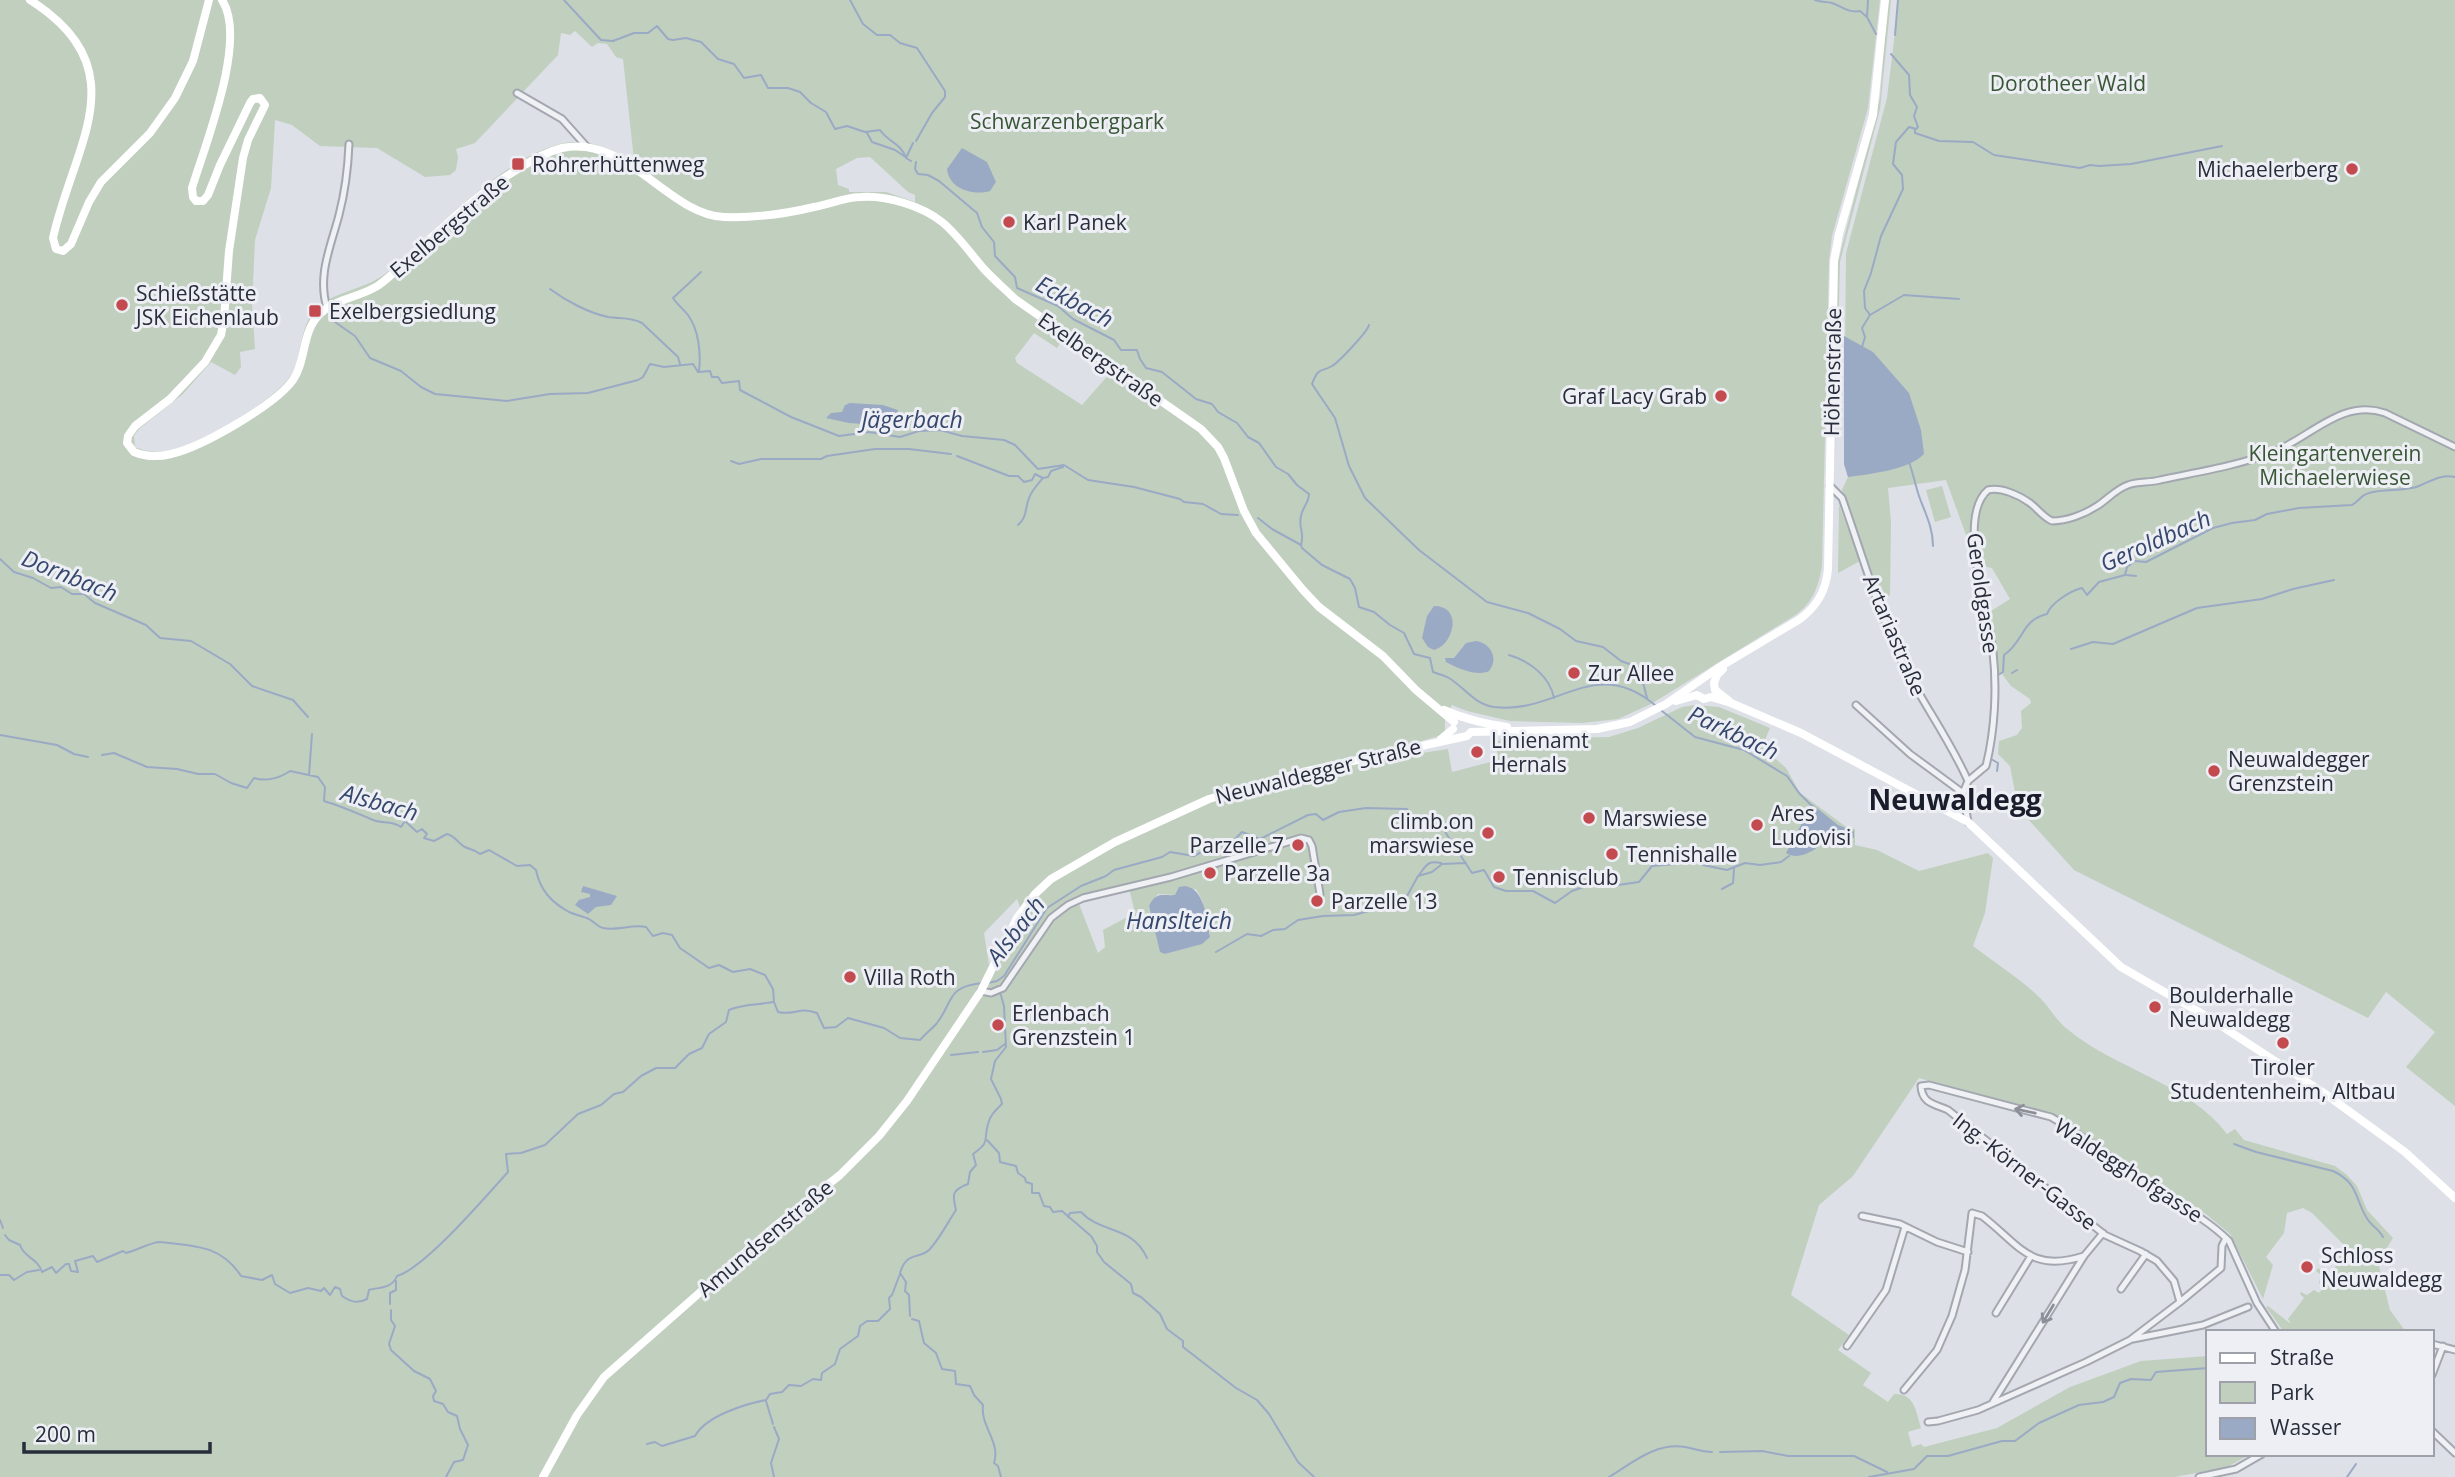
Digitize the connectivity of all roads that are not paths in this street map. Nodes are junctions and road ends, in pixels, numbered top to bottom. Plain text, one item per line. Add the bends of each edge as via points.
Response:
1 (30, 0) edge
2 (209, 0) edge
3 (222, 0) edge
4 (1885, 0) edge
5 (517, 93) dead end
6 (349, 144) dead end
7 (587, 147) junction
8 (327, 308) junction
9 (2455, 447) edge
10 (1830, 486) junction
11 (1696, 685) junction
12 (1711, 687) junction
13 (1698, 695) junction
14 (1666, 704) junction
15 (1856, 705) dead end
16 (1472, 721) junction
17 (1457, 726) junction
18 (1524, 729) junction
19 (1471, 732) junction
20 (1968, 781) junction
21 (1963, 793) junction
22 (1968, 822) junction
23 (1320, 894) dead end
24 (982, 989) junction
25 (1924, 1084) joint
26 (2455, 1198) edge
27 (1862, 1216) dead end
28 (1905, 1227) junction
29 (2103, 1233) junction
30 (2226, 1238) junction
31 (1968, 1252) junction
32 (2146, 1254) junction
33 (2031, 1256) junction
34 (2084, 1256) junction
35 (2121, 1289) dead end
36 (2180, 1303) junction
37 (2248, 1307) dead end
38 (1996, 1313) dead end
39 (2275, 1330) edge
40 (2130, 1340) junction
41 (2434, 1344) edge
42 (1847, 1346) dead end
43 (2443, 1346) junction
44 (2455, 1350) edge
45 (2434, 1370) edge
46 (1904, 1390) dead end
47 (1991, 1405) junction
48 (1928, 1422) dead end
49 (2434, 1433) edge
50 (2455, 1453) edge
51 (2259, 1456) edge
52 (543, 1477) edge
53 (2199, 1477) edge

1 - 2 main road via 72,37 92,82 86,130 53,238 55,247 63,251 71,244 101,182 150,133 175,98 193,61
3 - 8 main road via 229,61 192,188 196,201 208,195 250,103 260,98 265,105 243,158 223,328 205,362 180,390 132,429 127,443 134,452 176,453 274,399 294,379 311,326
4 - 10 main road, Höhenstraße via 1873,115 1834,261
5 - 7 street via 562,119
6 - 8 street via 342,203 324,268
7 - 8 main road, Exelbergstraße via 558,149 510,173 472,200 378,285
7 - 17 main road, Exelbergstraße via 614,157 694,209 716,216 775,215 863,197 934,216 1015,299 1201,429 1224,458 1248,520 1270,551 1319,607 1369,644
9 - 20 street, Geroldgasse via 2385,413 2363,409 2325,422 2273,452 2231,465 2130,484 2097,506 2063,520 2052,521 2030,503 1988,489 1978,506 1972,534 1993,653 1993,712 1986,766
10 - 12 main road, Höhenstraße via 1823,593 1800,619 1733,660
10 - 20 street, Artariastraße via 1842,498 1902,660
11 - 12 main road
11 - 13 main road
11 - 14 main road
12 - 13 main road via 1704,699
12 - 22 main road via 1731,703 1815,739
13 - 14 main road
14 - 18 main road via 1613,727
15 - 21 street via 1910,754
16 - 17 main road, Exelbergstraße via 1466,716
16 - 18 main road
16 - 19 main road
17 - 19 main road, Neuwaldegger Straße via 1467,736
17 - 24 main road, Neuwaldegger Straße via 1439,740 1223,794 1185,808 1065,869 1041,888 1010,930
18 - 19 main road
20 - 21 street
21 - 22 street
22 - 26 main road via 2121,967 2324,1093 2411,1157
23 - 24 street via 1312,846 1301,838 1076,901 1051,918 1003,988 987,993
24 - 52 main road, Amundsenstraße via 907,1101 869,1147 604,1377
25 - 29 street, Ing.-Körner-Gasse via 1921,1091 1928,1103 1955,1115
30 -> 25 street, Waldegghofgasse via 2202,1217 2051,1117
27 - 28 street
28 - 31 street
28 - 42 street via 1886,1290
29 - 32 street
29 - 34 street
30 - 36 street via 2221,1268
30 - 39 street, Waldegghofgasse
31 - 33 street via 1972,1213
31 - 46 street via 1946,1332
32 - 35 street
32 - 36 street via 2169,1273
33 - 34 street via 2050,1263
33 - 38 street
34 -> 47 street
36 - 40 street
37 - 40 street via 2203,1325
40 - 47 street
41 - 43 street
43 - 44 street
43 - 45 street
47 - 48 street
49 - 50 street
51 - 53 street via 2236,1469

